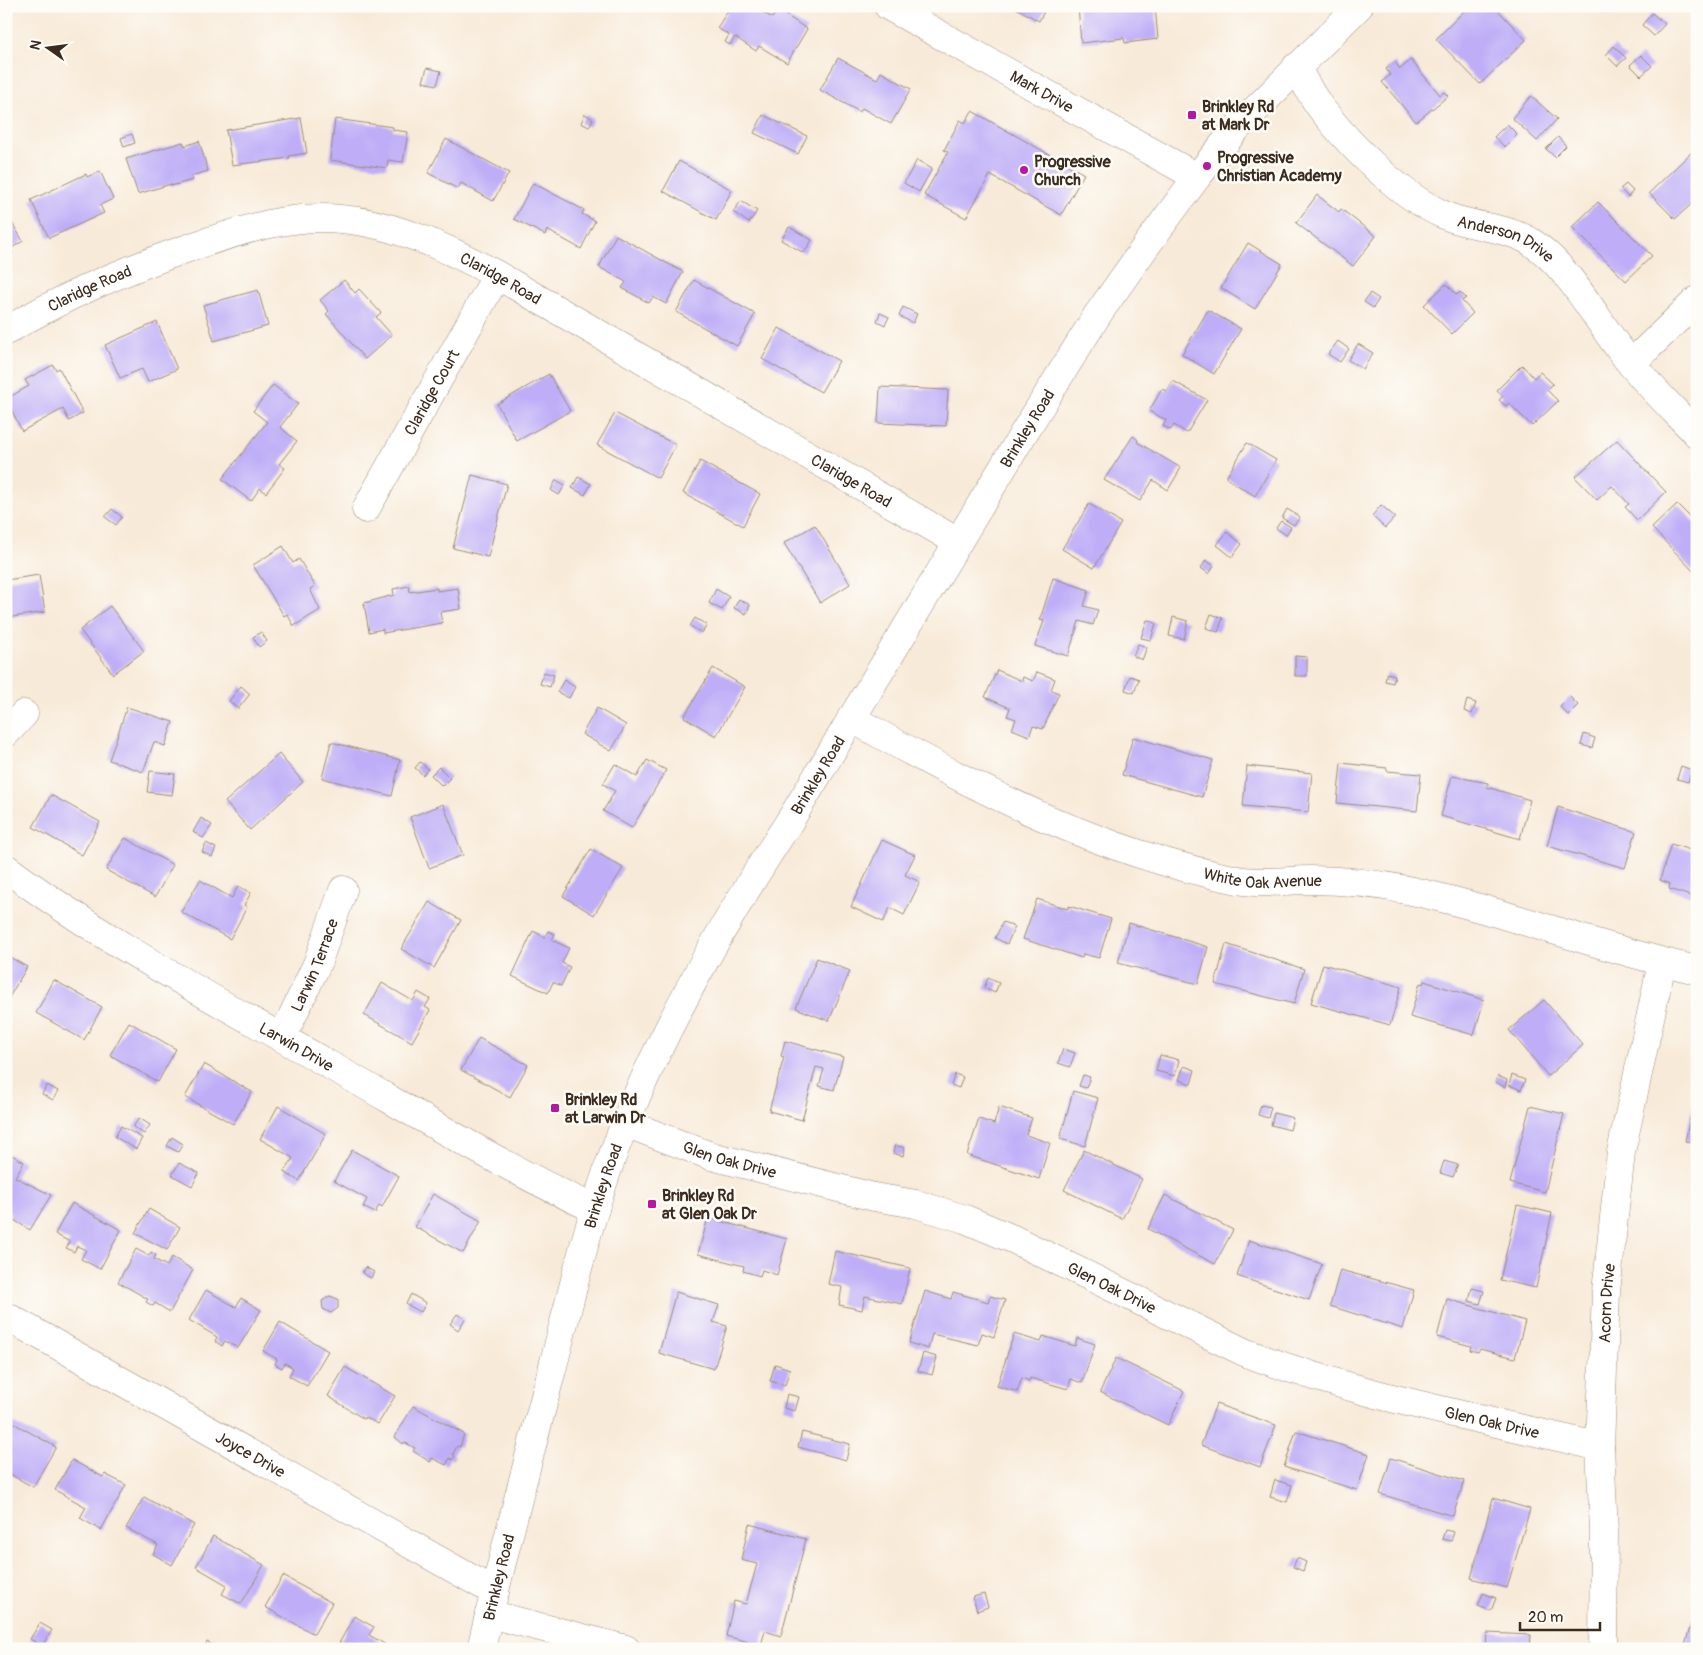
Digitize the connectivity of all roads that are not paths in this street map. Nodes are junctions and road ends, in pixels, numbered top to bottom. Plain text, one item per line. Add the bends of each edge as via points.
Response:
1 (888, 6) edge
2 (1359, 6) edge
3 (1296, 67) junction
4 (1197, 177) junction
5 (498, 275) junction
6 (1697, 300) edge
7 (6, 331) edge
8 (1631, 364) junction
9 (1697, 434) edge
10 (366, 509) dead end
11 (958, 542) junction
12 (851, 718) junction
13 (6, 868) edge
14 (343, 890) dead end
15 (1662, 962) junction
16 (1697, 970) edge
17 (282, 1038) junction
18 (625, 1123) junction
19 (595, 1209) junction
20 (6, 1316) edge
21 (1600, 1447) junction
22 (492, 1603) junction
23 (481, 1649) edge
24 (626, 1649) edge
25 (1603, 1649) edge

1 - 4 street, Mark Drive
2 - 3 street, Brinkley Road
3 - 4 street, Brinkley Road via 1236,129
3 - 8 street, Anderson Drive via 1322,110 1342,135 1421,202 1473,226 1503,231 1530,242 1551,258
4 - 11 street, Brinkley Road via 1098,314
5 - 7 street, Claridge Road via 434,245 366,223 336,218 298,218 233,233 162,257 90,286
5 - 10 street, Claridge Court
5 - 11 street, Claridge Road
6 - 8 street
8 - 9 street, Anderson Drive
11 - 12 street, Brinkley Road
12 - 15 street, White Oak Avenue via 907,750 1026,809 1128,850 1250,882 1325,880 1411,891 1493,911
12 - 18 street, Brinkley Road via 698,971 669,1024
13 - 17 street, Larwin Drive via 132,952
14 - 17 street, Larwin Terrace via 316,964
15 - 16 street, White Oak Avenue
15 - 21 street, Acorn Drive via 1621,1152 1606,1292
17 - 19 street, Larwin Drive via 530,1178
18 - 19 street, Brinkley Road
18 - 21 street, Glen Oak Drive via 711,1156 874,1197 916,1204 965,1219 1274,1364 1326,1380
19 - 22 street, Brinkley Road
20 - 22 street, Joyce Drive
21 - 25 street, Acorn Drive via 1604,1532
22 - 23 street, Brinkley Road
22 - 24 street, Joyce Drive

